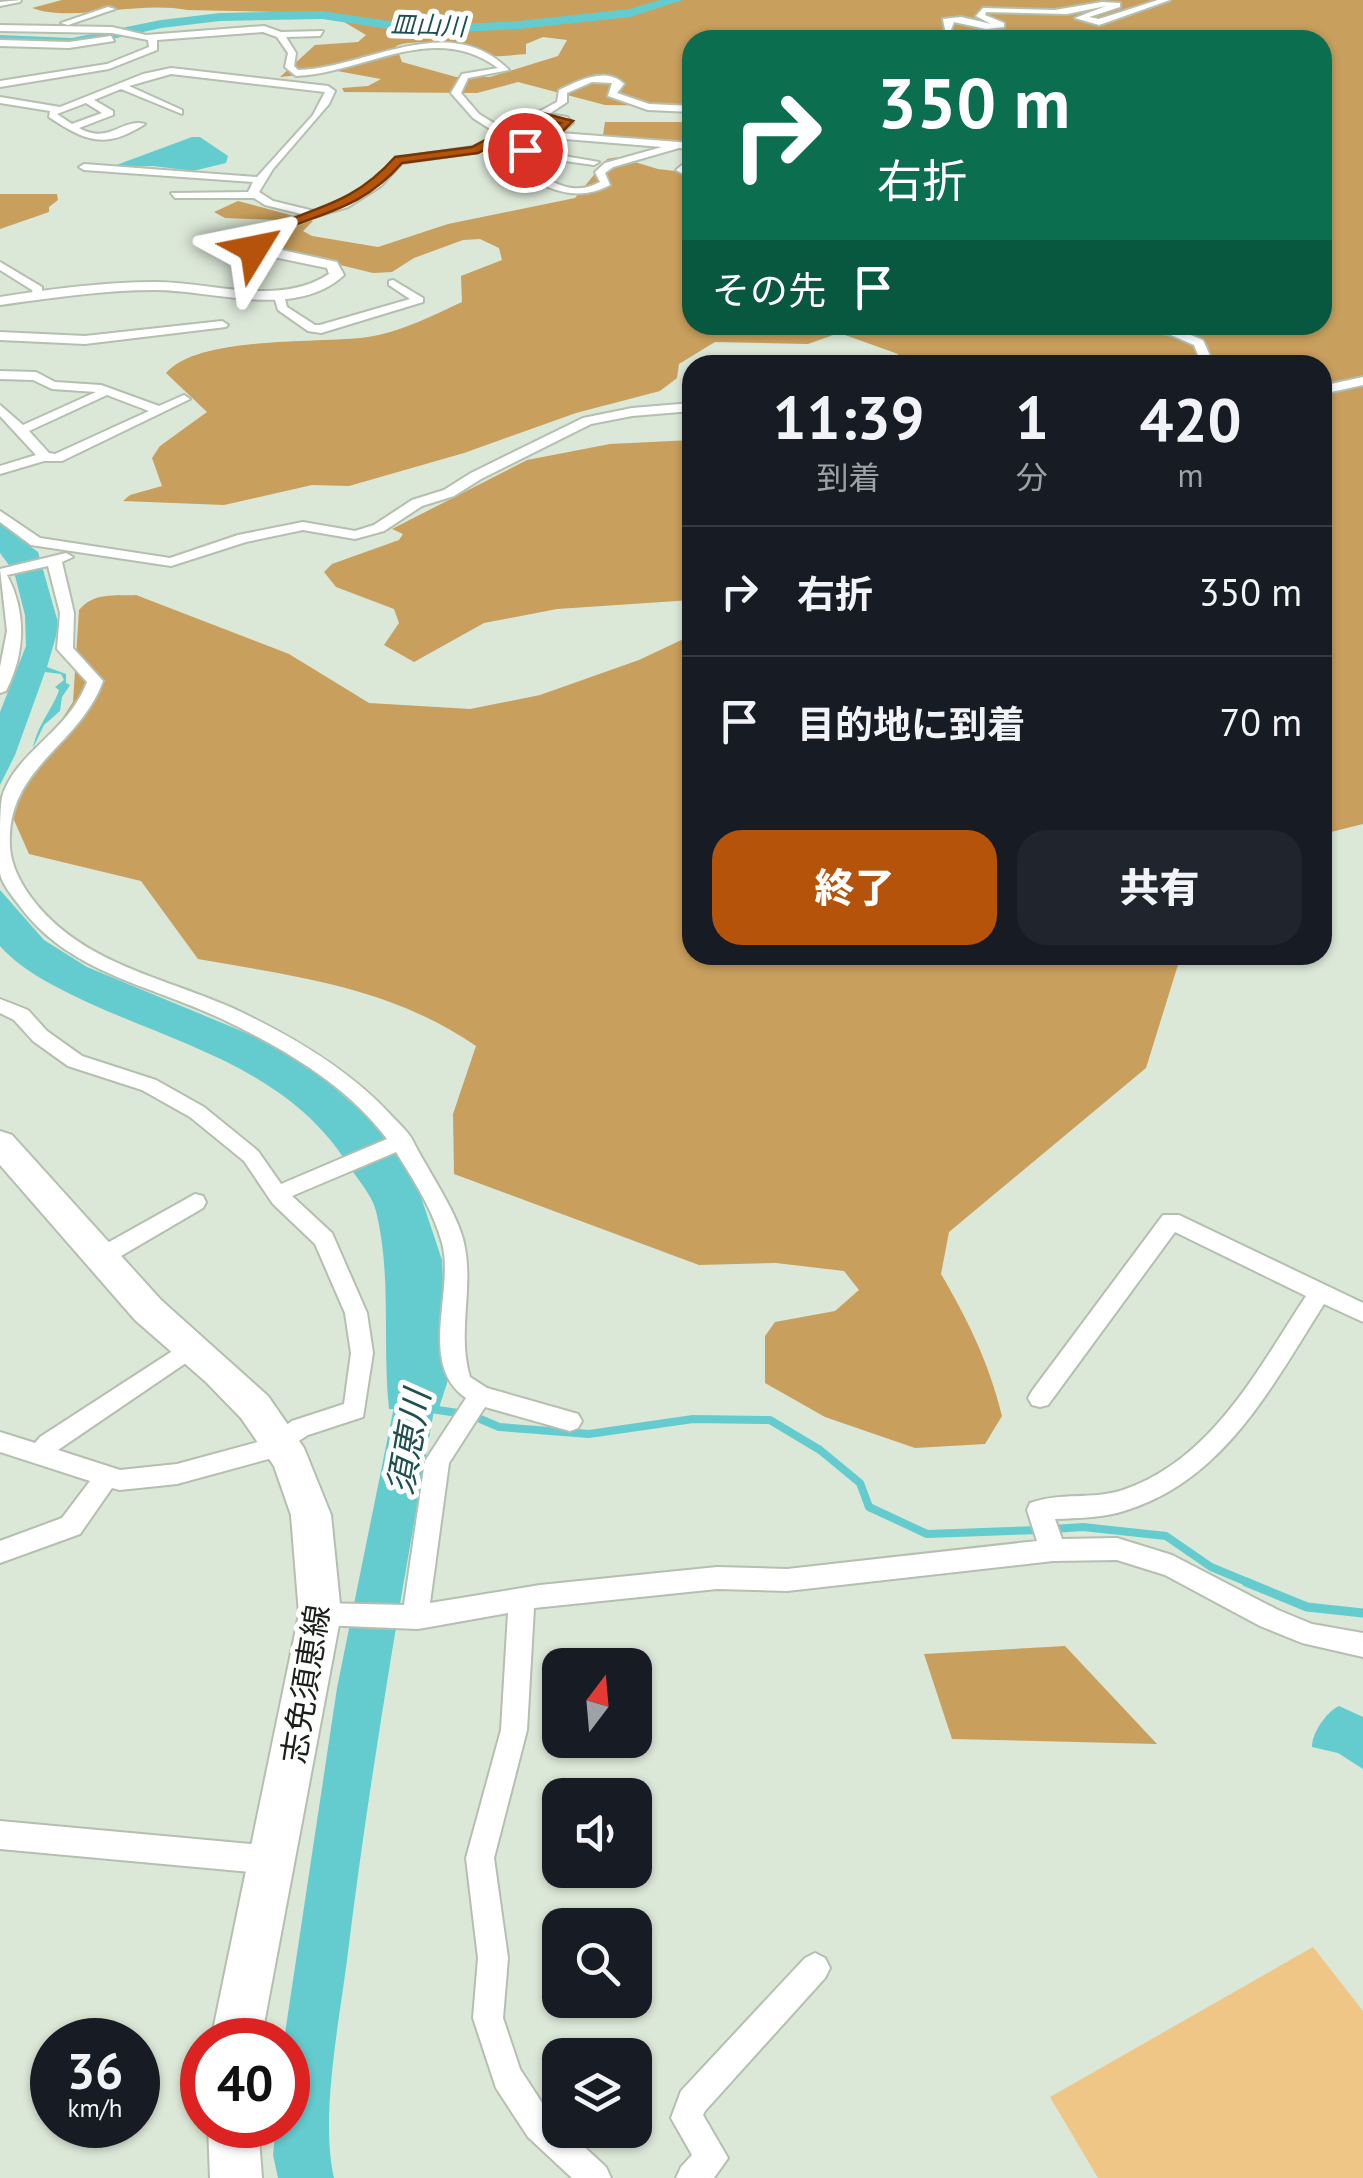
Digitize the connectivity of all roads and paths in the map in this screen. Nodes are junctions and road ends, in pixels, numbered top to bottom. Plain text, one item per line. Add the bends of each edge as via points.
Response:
1 (17, 0) edge
2 (1166, 0) edge
3 (0, 4) edge
4 (110, 10) dead end
5 (82, 17) junction
6 (115, 21) dead end
7 (304, 21) dead end
8 (0, 28) edge
9 (39, 28) junction
10 (949, 30) edge
11 (124, 34) junction
12 (279, 35) junction
13 (152, 38) junction
14 (0, 42) edge
15 (113, 64) junction
16 (186, 73) junction
17 (149, 75) junction
18 (0, 84) edge
19 (122, 87) junction
20 (197, 88) dead end
21 (0, 100) edge
22 (89, 101) junction
23 (682, 107) edge
24 (56, 110) junction
25 (179, 112) dead end
26 (539, 115) junction
27 (140, 124) dead end
28 (72, 127) junction
29 (503, 133) junction
30 (552, 136) junction
31 (678, 145) junction
32 (682, 145) edge
33 (522, 152) junction
34 (594, 162) dead end
35 (84, 167) dead end
36 (262, 180) junction
37 (254, 194) junction
38 (175, 195) dead end
39 (314, 214) junction
40 (0, 265) edge
41 (394, 283) dead end
42 (279, 293) junction
43 (38, 295) junction
44 (0, 301) edge
45 (222, 325) dead end
46 (1181, 335) edge
47 (0, 336) edge
48 (1204, 355) edge
49 (0, 376) edge
50 (1363, 381) edge
51 (1332, 388) edge
52 (108, 391) junction
53 (184, 400) dead end
54 (682, 408) edge
55 (0, 409) edge
56 (159, 410) junction
57 (20, 430) junction
58 (44, 456) junction
59 (0, 470) edge
60 (0, 515) edge
61 (95, 550) junction
62 (51, 559) junction
63 (0, 574) edge
64 (0, 688) edge
65 (0, 1005) edge
66 (404, 1141) junction
67 (0, 1144) edge
68 (277, 1194) junction
69 (194, 1202) dead end
70 (102, 1257) junction
71 (1320, 1293) junction
72 (1363, 1313) edge
73 (191, 1348) junction
74 (480, 1396) junction
75 (1040, 1398) dead end
76 (570, 1421) dead end
77 (283, 1440) junction
78 (0, 1442) edge
79 (40, 1455) junction
80 (106, 1476) junction
81 (1053, 1550) junction
82 (0, 1552) edge
83 (522, 1600) junction
84 (333, 1615) junction
85 (418, 1617) junction
86 (1363, 1645) edge
87 (0, 1836) edge
88 (273, 1860) junction
89 (814, 1968) dead end
90 (241, 2018) edge
91 (234, 2148) edge
92 (236, 2178) edge
93 (595, 2178) edge
94 (692, 2178) edge

1 - 3 street
2 - 10 street via 1092,22 1079,18 1116,5 983,10 980,16 1001,25 951,19
4 - 5 street
5 - 6 street
5 - 9 street
7 - 12 street via 317,33
8 - 9 street
9 - 11 street
11 - 13 street
11 - 14 street via 69,45
12 - 13 street via 252,28
12 - 29 street via 296,73 422,44 483,55 505,70 465,76 456,93
13 - 15 street via 154,48
15 - 17 street
15 - 18 street
16 - 17 street
16 - 20 street
16 - 36 street via 317,85 330,92
17 - 19 street
19 - 22 street
19 - 25 street
21 - 24 street
22 - 24 street
22 - 28 street via 110,113
23 - 26 street via 629,102 611,94 619,84 604,78 568,87 564,100
24 - 28 street via 52,115
26 - 29 street
26 - 30 street via 568,121
27 - 28 street via 103,141
29 - 39 street via 474,150 399,160 377,184
30 - 31 street
30 - 33 street
31 - 32 street
31 - 33 street via 608,165 600,172 606,182 575,193 555,190 513,162
33 - 34 street
35 - 36 street
36 - 37 street
37 - 38 street
37 - 39 street
39 - 42 street via 255,238 254,249 332,265 338,276 323,286
40 - 43 street
41 - 42 street via 418,300 321,329 282,308
42 - 43 street via 167,286
43 - 44 street
45 - 47 street via 85,340
46 - 48 street via 1199,343
49 - 52 street
50 - 51 street
52 - 56 street
52 - 57 street
53 - 56 street
54 - 61 street via 587,421 355,535 304,526 171,562
55 - 57 street
56 - 58 street via 58,458
57 - 58 street
58 - 59 street
60 - 61 street via 36,542
61 - 62 street
62 - 63 street
62 - 66 street via 67,612 65,649 95,681 90,703 23,769 3,811 1,850 10,878 59,938 120,972 234,1017 315,1062 364,1098
63 - 64 street via 17,638
65 - 68 street via 75,1061 149,1085 197,1112 250,1156
66 - 68 street
66 - 74 street via 456,1250 451,1296 458,1376
67 - 70 main road, 志免須恵線
68 - 77 street via 324,1238 356,1313 362,1353 356,1410
69 - 70 street
70 - 73 main road, 志免須恵線
71 - 72 street
71 - 75 street via 1171,1221
71 - 81 street via 1222,1438 1176,1477 1122,1501 1039,1510
73 - 77 main road, 志免須恵線
73 - 79 street
74 - 76 street
74 - 85 street via 437,1460
77 - 80 street via 177,1474
77 - 84 main road, 志免須恵線 via 309,1500
78 - 79 street
79 - 80 street
80 - 82 street via 71,1526
81 - 83 street
81 - 86 street via 1117,1549 1148,1556 1268,1618
83 - 85 street
83 - 93 street via 514,1730 480,1858 493,1958 488,2018 507,2076 539,2126
84 - 85 street
84 - 88 main road, 志免須恵線
87 - 88 street
88 - 90 main road, 志免須恵線
89 - 94 street via 692,2102 686,2118 712,2158
91 - 92 main road

